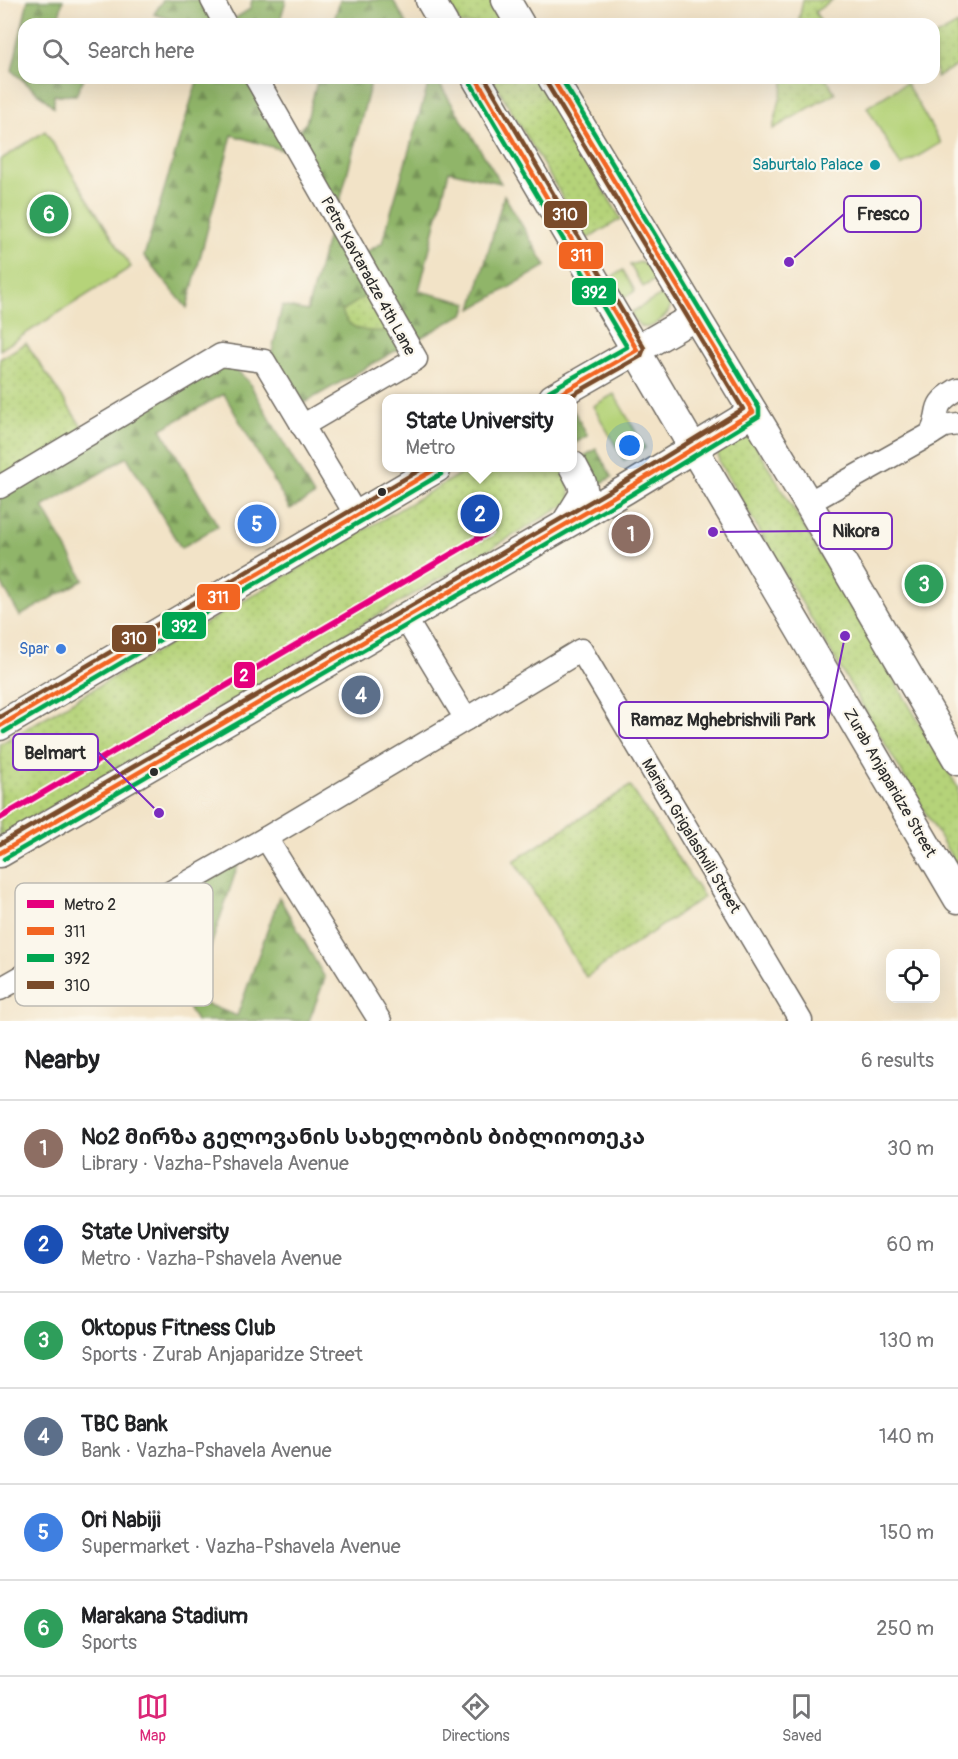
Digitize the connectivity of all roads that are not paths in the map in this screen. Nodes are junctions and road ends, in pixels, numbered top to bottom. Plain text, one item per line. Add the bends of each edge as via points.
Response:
1 (212, 0) edge
2 (430, 0) edge
3 (506, 0) edge
4 (222, 18) edge
5 (440, 18) edge
6 (516, 18) edge
7 (259, 84) edge
8 (480, 84) edge
9 (556, 84) edge
10 (694, 317) junction
11 (637, 350) junction
12 (958, 389) edge
13 (562, 394) edge
14 (753, 412) junction
15 (958, 424) edge
16 (303, 426) junction
17 (931, 434) junction
18 (695, 448) junction
19 (430, 472) edge
20 (576, 472) edge
21 (0, 487) edge
22 (808, 503) junction
23 (356, 515) junction
24 (566, 523) junction
25 (405, 618) junction
26 (466, 719) junction
27 (0, 726) edge
28 (958, 761) edge
29 (266, 838) junction
30 (0, 853) edge
31 (187, 883) edge
32 (958, 899) edge
33 (15, 980) edge
34 (0, 989) edge
35 (380, 1021) edge
36 (801, 1021) edge

1 - 4 street
2 - 5 main road
3 - 6 main road
7 - 16 street, Petre Kavtaradze 4th Lane via 416,359
8 - 11 main road, Zurab Anjaparidze Street
9 - 10 main road
10 - 11 main road
10 - 14 main road
11 - 13 main road
11 - 18 main road, Zurab Anjaparidze Street
12 - 17 street via 936,408
14 - 18 main road
14 - 22 main road
15 - 17 street via 954,422
16 - 21 street via 264,361 221,355
16 - 23 street
17 - 22 street
18 - 24 main road
18 - 32 main road, Zurab Anjaparidze Street
19 - 23 main road
20 - 24 main road via 584,494
22 - 28 main road
23 - 27 main road
24 - 25 main road
25 - 26 street
25 - 30 main road
26 - 29 street
26 - 36 street, Mariam Grigalashvili Street via 580,650
29 - 31 street
29 - 35 street
33 - 34 street

